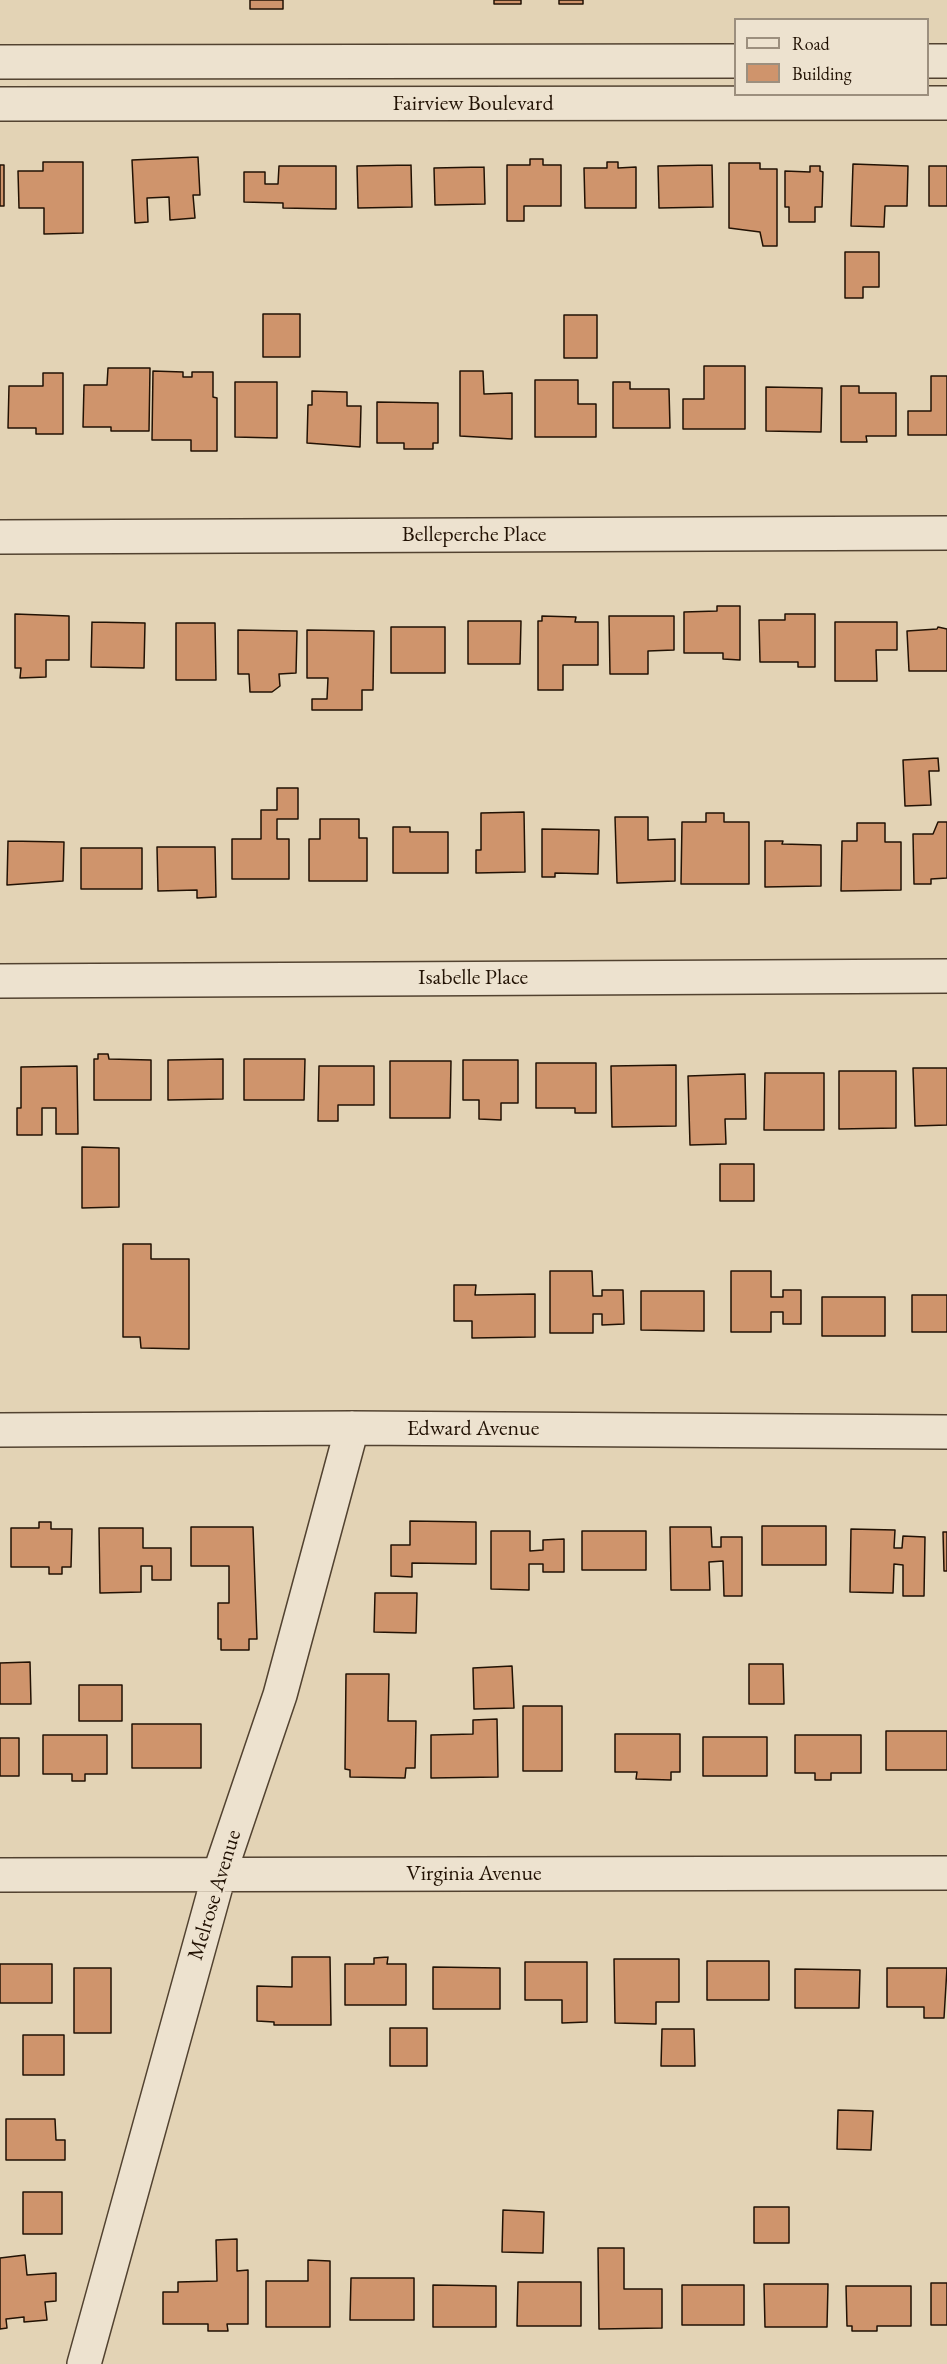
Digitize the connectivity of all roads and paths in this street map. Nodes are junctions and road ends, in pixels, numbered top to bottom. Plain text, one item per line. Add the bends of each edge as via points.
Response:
1 (734, 61) edge
2 (929, 61) edge
3 (947, 61) edge
4 (0, 62) edge
5 (225, 63) junction
6 (947, 103) edge
7 (0, 104) edge
8 (225, 104) junction
9 (947, 533) edge
10 (0, 537) edge
11 (947, 976) edge
12 (0, 981) edge
13 (351, 1428) junction
14 (0, 1430) edge
15 (947, 1432) edge
16 (947, 1873) edge
17 (0, 1875) edge
18 (219, 1875) junction
19 (84, 2364) edge

1 - 5 street, Fairview Boulevard
2 - 3 street
4 - 5 street, Fairview Boulevard
5 - 8 street
6 - 8 street, Fairview Boulevard
7 - 8 street, Fairview Boulevard
9 - 10 street, Belleperche Place
11 - 12 street, Isabelle Place
13 - 14 street, Edward Avenue
13 - 15 street, Edward Avenue
13 - 18 street, Melrose Avenue via 280,1695
16 - 18 street, Virginia Avenue
17 - 18 street, Virginia Avenue
18 - 19 street, Melrose Avenue

